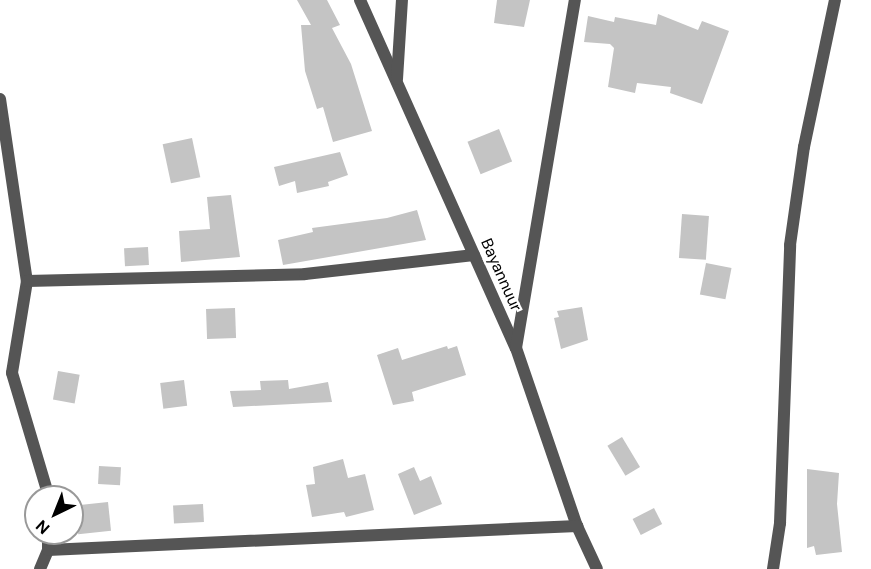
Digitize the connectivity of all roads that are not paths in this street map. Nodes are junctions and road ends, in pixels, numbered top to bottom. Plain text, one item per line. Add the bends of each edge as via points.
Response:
1 (360, 0) edge
2 (402, 0) edge
3 (574, 0) edge
4 (835, 0) edge
5 (397, 83) junction
6 (0, 99) edge
7 (474, 255) junction
8 (27, 281) junction
9 (516, 348) junction
10 (45, 485) edge
11 (577, 526) junction
12 (48, 545) edge
13 (48, 550) junction
14 (40, 569) edge
15 (597, 569) edge
16 (773, 569) edge

1 - 5 street, Bayannuur
2 - 5 street
3 - 9 street
4 - 16 street via 804,147 790,245 782,490
5 - 7 street, Bayannuur
6 - 8 street
7 - 8 street via 305,274
7 - 9 street, Bayannuur
8 - 10 street via 12,373
9 - 11 street, Bayannuur
11 - 13 street
11 - 15 street, Bayannuur
12 - 13 street
13 - 14 street

